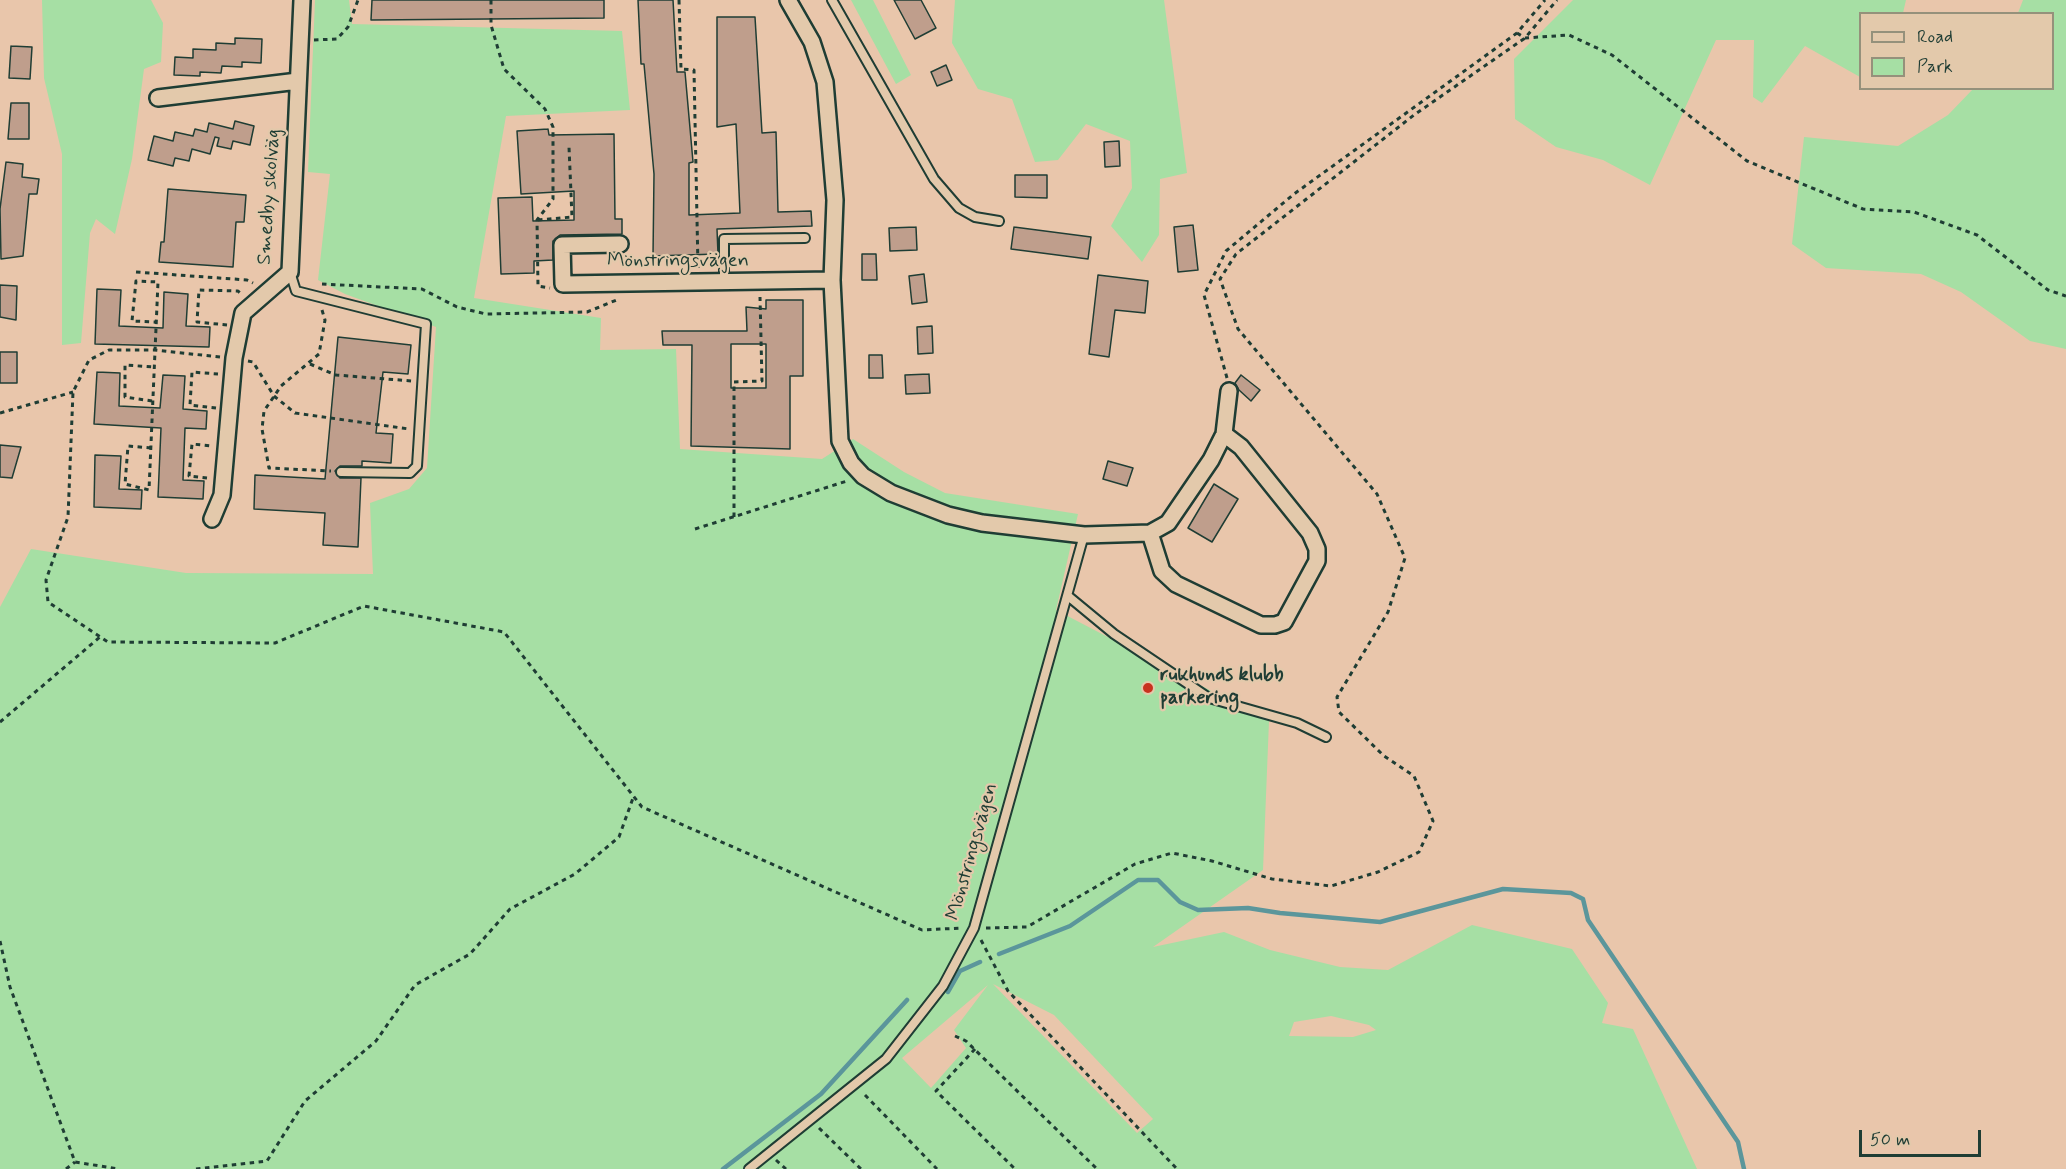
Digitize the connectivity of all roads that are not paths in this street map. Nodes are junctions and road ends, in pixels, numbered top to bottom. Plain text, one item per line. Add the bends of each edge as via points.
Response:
1 (302, 0) edge
2 (788, 0) edge
3 (832, 0) edge
4 (298, 81) junction
5 (158, 98) dead end
6 (999, 221) dead end
7 (805, 238) dead end
8 (620, 244) dead end
9 (290, 272) junction
10 (832, 280) junction
11 (724, 282) junction
12 (1229, 392) road end
13 (1224, 434) junction
14 (340, 471) road end
15 (212, 519) dead end
16 (1150, 533) junction
17 (1084, 535) junction
18 (1068, 596) junction
19 (1326, 737) dead end
20 (750, 1169) edge

1 - 4 street, Smedby skolväg
2 - 10 street via 812,42 825,82 835,200
3 - 6 lane via 945,193 975,217
4 - 5 street
4 - 9 street, Smedby skolväg
7 - 11 lane via 724,239
8 - 11 street, Mönstringsvägen via 562,245 563,284
9 - 14 lane via 296,291 426,324 417,466 410,473
9 - 15 street, Smedby skolväg via 243,313 234,358 222,495
10 - 11 street, Mönstringsvägen
10 - 17 street via 840,441 863,476 891,493 948,515
12 - 13 street
13 - 16 street via 1168,523
13 - 16 street via 1241,447 1310,533 1317,549 1317,561 1284,622 1261,625 1176,584 1162,571
16 - 17 street
17 - 18 lane, Mönstringsvägen
18 - 19 lane via 1114,634 1209,698 1297,723
18 - 20 lane, Mönstringsvägen via 974,928 943,986 886,1059

